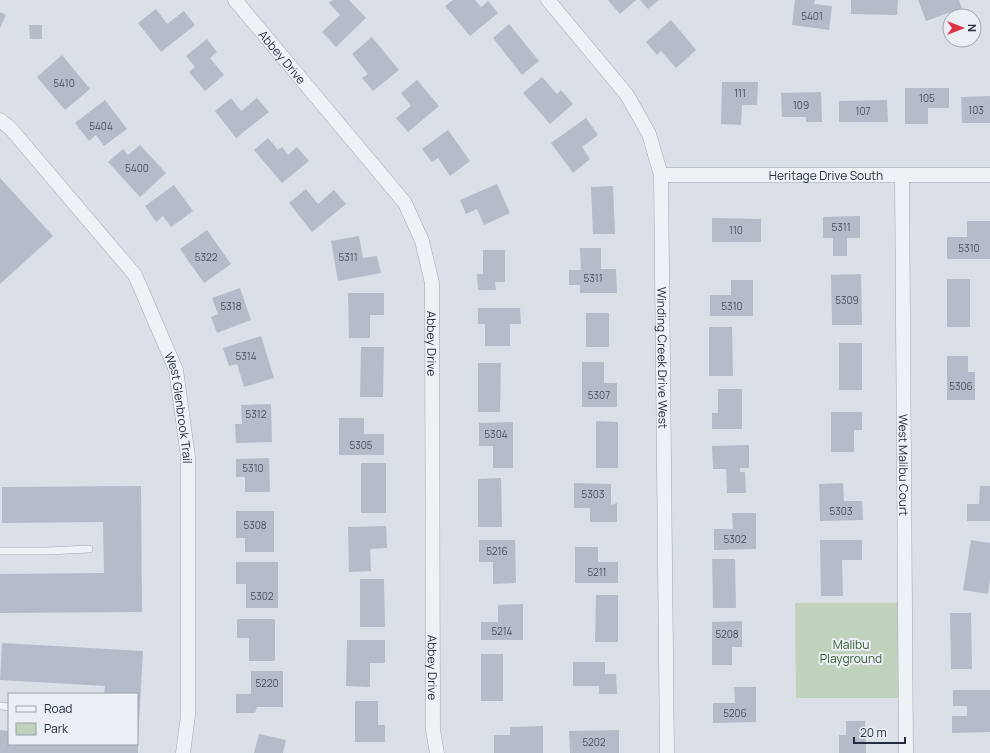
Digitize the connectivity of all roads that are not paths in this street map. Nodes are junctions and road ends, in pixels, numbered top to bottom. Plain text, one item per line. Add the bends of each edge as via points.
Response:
1 (234, 0) edge
2 (548, 0) edge
3 (0, 120) edge
4 (661, 175) junction
5 (990, 175) edge
6 (902, 176) junction
7 (89, 548) dead end
8 (0, 551) edge
9 (183, 753) edge
10 (437, 753) edge
11 (668, 753) edge
12 (906, 753) edge

1 - 10 street, Abbey Drive via 405,203 422,241 432,283 433,730
2 - 4 street, Winding Creek Drive West via 627,95 649,134
3 - 9 street, West Glenbrook Trail via 11,129 135,275 176,370 188,457 188,716
4 - 6 street, Heritage Drive South
4 - 11 street, Winding Creek Drive West
5 - 6 street, Heritage Drive South
6 - 12 street, West Malibu Court
7 - 8 lane via 48,552

